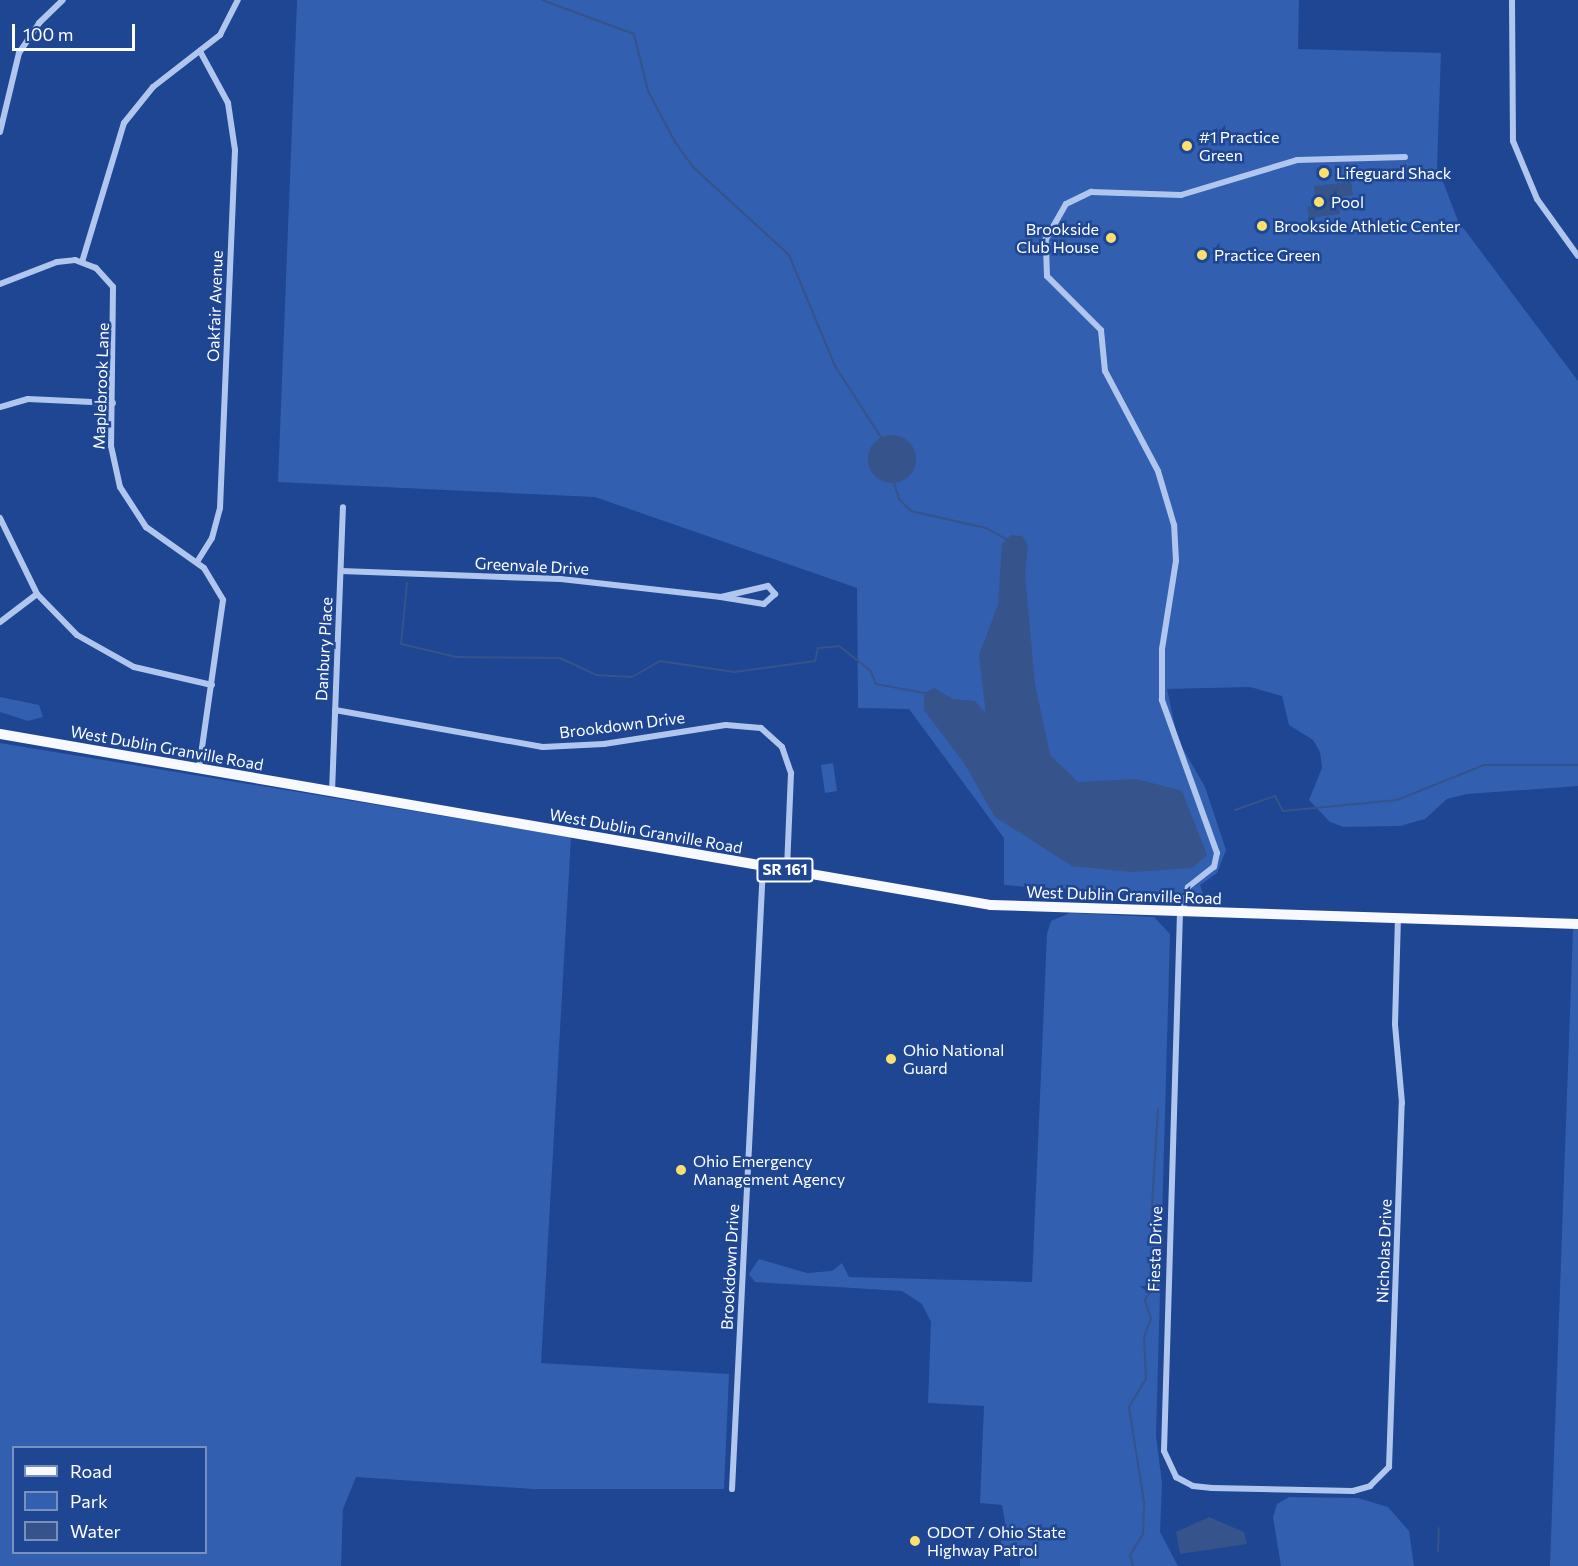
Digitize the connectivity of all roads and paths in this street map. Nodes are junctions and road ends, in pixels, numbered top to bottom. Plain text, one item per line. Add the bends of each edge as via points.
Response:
1 (63, 0) edge
2 (238, 0) edge
3 (1512, 0) edge
4 (201, 53) junction
5 (0, 132) edge
6 (1405, 157) dead end
7 (1578, 256) edge
8 (82, 262) junction
9 (0, 284) edge
10 (113, 403) junction
11 (0, 407) edge
12 (344, 507) dead end
13 (0, 518) edge
14 (197, 562) junction
15 (341, 571) junction
16 (37, 594) junction
17 (721, 597) junction
18 (0, 622) edge
19 (212, 685) junction
20 (335, 710) junction
21 (0, 734) edge
22 (199, 768) junction
23 (332, 792) junction
24 (763, 866) junction
25 (787, 870) junction
26 (1182, 913) junction
27 (1398, 919) junction
28 (1578, 924) edge
29 (732, 1489) dead end
30 (1280, 1490) joint

1 - 5 street via 39,23 19,53
2 - 4 street via 225,29
3 - 7 street via 1513,141 1537,199
4 - 8 street via 153,87 121,129
4 - 14 street, Oakfair Avenue via 228,103 235,150 220,508 212,538
6 - 26 street, Fiesta Drive via 1301,159 1181,195 1123,190 1081,195 1061,211 1045,243 1051,283 1102,331 1105,371 1158,471 1174,525 1176,561 1162,649 1162,700 1217,853 1214,867 1188,887
8 - 9 street via 57,262
8 - 10 street, Maplebrook Lane via 102,272 116,297
10 - 11 street via 28,399
10 - 14 street, Maplebrook Lane via 112,455 124,497 151,532
12 - 15 street, Danbury Place
13 - 16 street
14 - 19 street, Maplebrook Lane via 216,583 224,605
15 - 17 street, Greenvale Drive via 561,579
15 - 20 street, Danbury Place
16 - 18 street
16 - 19 street via 70,629 112,658 151,673
17 - 17 street, Greenvale Drive via 764,604 776,594 768,586
19 - 22 street, Maplebrook Lane
20 - 23 street, Danbury Place
20 - 25 street, Brookdown Drive via 543,747 726,725 761,728 782,747 791,773
21 - 22 main road, West Dublin Granville Road / SR 161
22 - 23 main road, West Dublin Granville Road / SR 161
23 - 24 main road, West Dublin Granville Road / SR 161
24 - 25 main road, West Dublin Granville Road / SR 161
24 - 29 street, Brookdown Drive
25 - 26 main road, West Dublin Granville Road / SR 161 via 991,905
26 - 27 main road, West Dublin Granville Road / SR 161
26 - 30 street, Fiesta Drive via 1164,1451 1170,1470 1193,1486
27 - 28 main road, West Dublin Granville Road / SR 161
27 - 30 street, Nicholas Drive via 1395,1023 1402,1103 1392,1458 1381,1479 1362,1489

